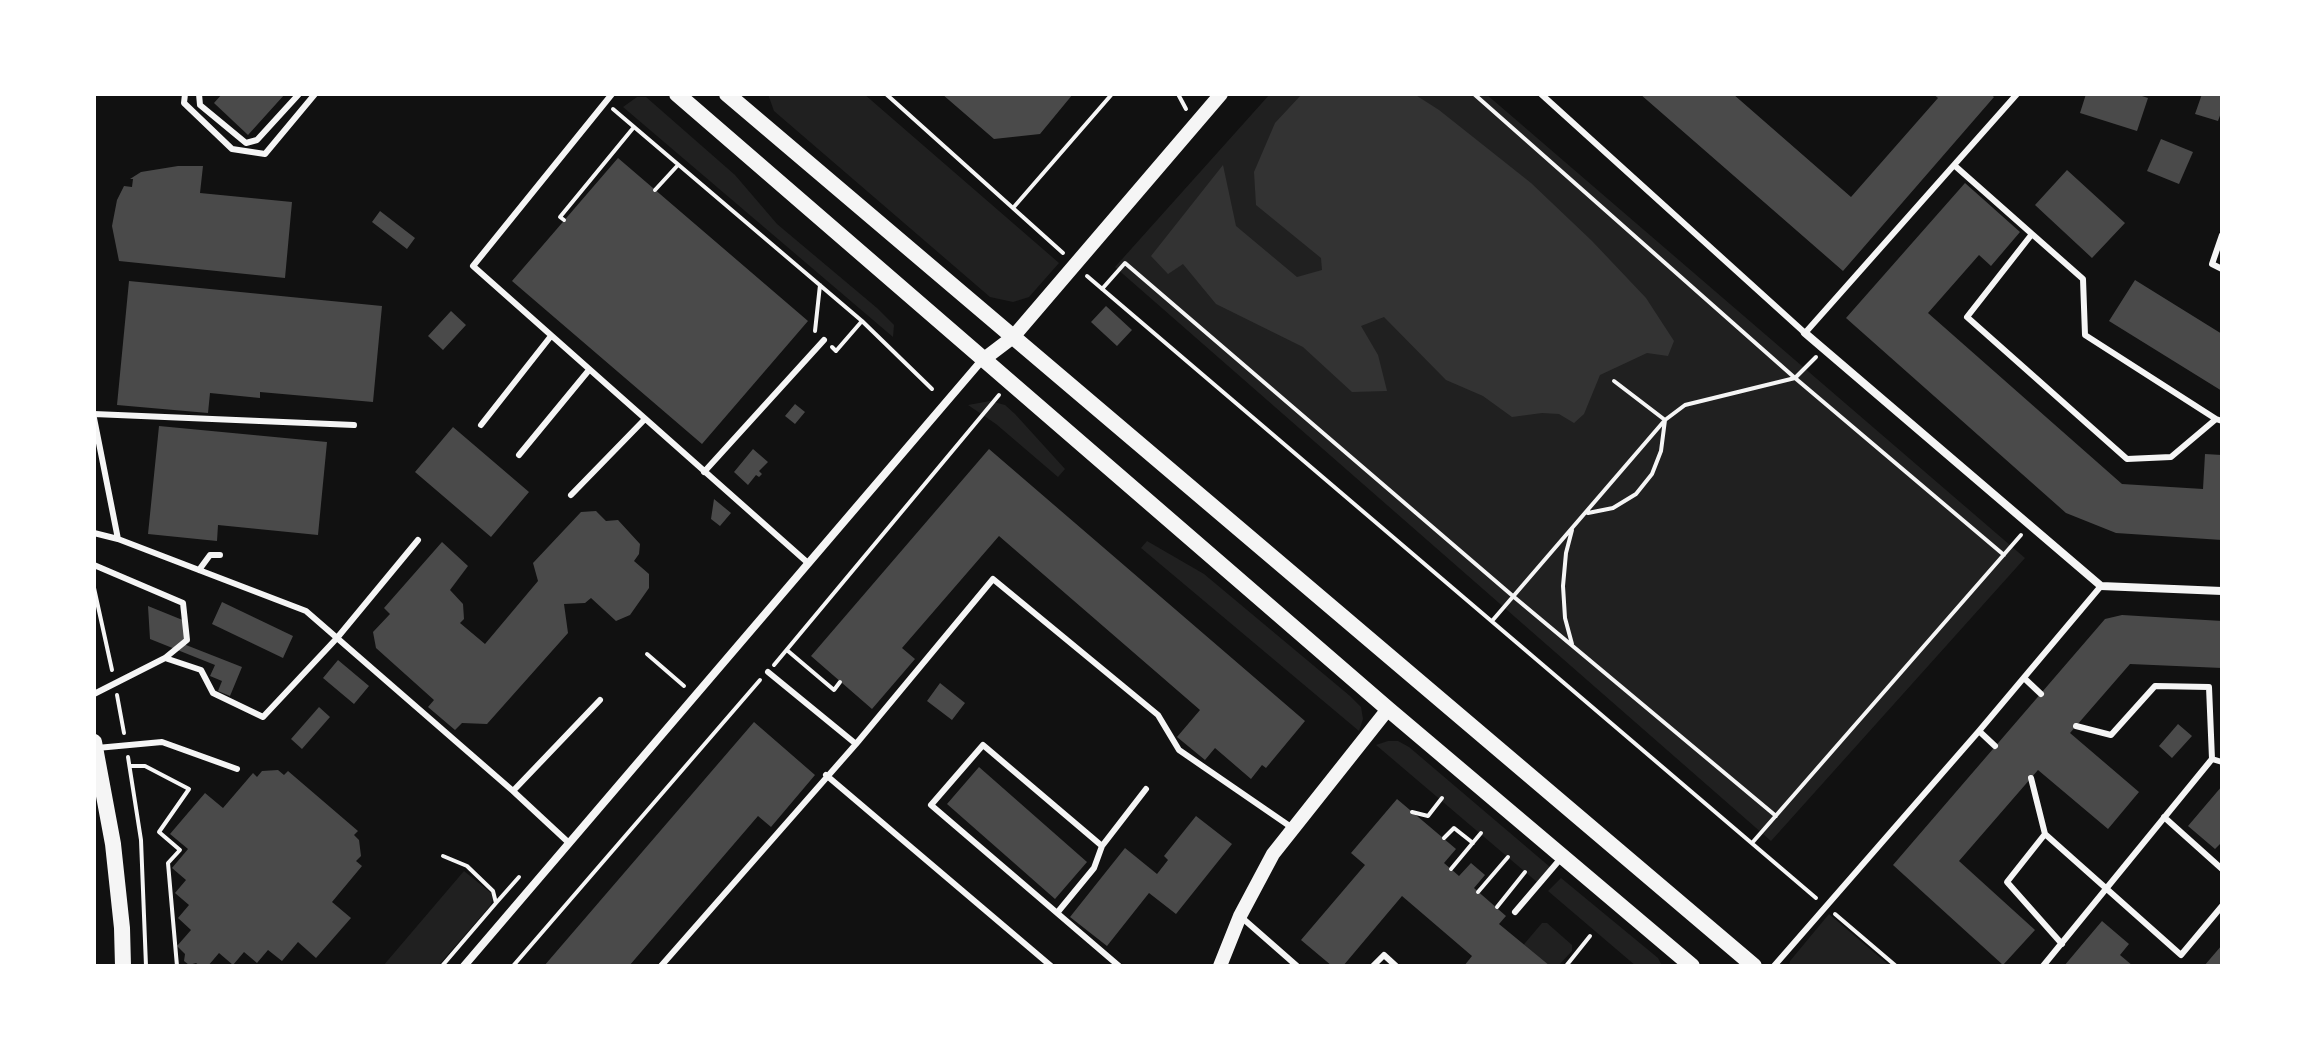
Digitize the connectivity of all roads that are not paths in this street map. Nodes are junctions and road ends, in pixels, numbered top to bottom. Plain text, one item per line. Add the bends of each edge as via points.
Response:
1 (185, 94) edge
2 (199, 94) edge
3 (299, 94) edge
4 (315, 94) edge
5 (612, 94) edge
6 (677, 94) edge
7 (1221, 94) edge
8 (1541, 94) edge
9 (2017, 94) edge
10 (729, 95) edge
11 (1954, 165) junction
12 (2032, 234) junction
13 (2222, 235) edge
14 (2222, 269) edge
15 (1805, 333) junction
16 (551, 336) junction
17 (1013, 337) junction
18 (824, 340) road end
19 (984, 359) junction
20 (589, 370) junction
21 (94, 416) edge
22 (645, 419) junction
23 (2219, 420) edge
24 (354, 425) dead end
25 (481, 425) dead end
26 (519, 455) dead end
27 (704, 472) junction
28 (571, 495) dead end
29 (94, 533) edge
30 (118, 539) junction
31 (418, 540) dead end
32 (220, 555) dead end
33 (808, 563) junction
34 (94, 565) edge
35 (199, 570) junction
36 (2101, 586) junction
37 (2222, 591) edge
38 (337, 638) junction
39 (165, 658) junction
40 (768, 672) dead end
41 (2024, 678) junction
42 (94, 694) edge
43 (2041, 694) dead end
44 (600, 700) dead end
45 (1388, 709) junction
46 (2076, 726) dead end
47 (1979, 731) junction
48 (856, 744) junction
49 (95, 745) edge
50 (1995, 746) dead end
51 (2212, 759) junction
52 (2222, 762) edge
53 (237, 769) dead end
54 (826, 775) junction
55 (2031, 778) dead end
56 (1146, 789) dead end
57 (513, 791) junction
58 (2164, 817) junction
59 (1293, 828) junction
60 (2045, 834) junction
61 (569, 843) junction
62 (1102, 846) junction
63 (1562, 856) junction
64 (2222, 869) edge
65 (2105, 890) junction
66 (2222, 906) edge
67 (1515, 912) dead end
68 (1057, 913) junction
69 (1240, 916) junction
70 (2062, 943) junction
71 (1687, 964) edge
72 (123, 966) edge
73 (464, 966) edge
74 (661, 966) edge
75 (1051, 966) edge
76 (1119, 966) edge
77 (1220, 966) edge
78 (1297, 966) edge
79 (1373, 966) edge
80 (1396, 966) edge
81 (1754, 966) edge
82 (1774, 966) edge
83 (2043, 966) edge

1 - 4 lane via 184,103 232,149 265,154
2 - 3 lane via 200,105 246,143 257,140
5 - 16 lane via 473,266
6 - 19 main road
7 - 17 street
8 - 15 lane
9 - 11 lane
10 - 17 main road
11 - 12 lane
11 - 15 lane
12 - 23 lane via 2083,279 2085,335
12 - 23 lane via 1967,317 2127,459 2171,457
13 - 14 lane via 2212,264
15 - 36 street
16 - 20 lane
16 - 25 lane
17 - 19 street
17 - 81 main road
18 - 27 lane
19 - 33 street
19 - 45 main road
20 - 22 lane
20 - 26 lane
21 - 24 lane
21 - 30 lane
22 - 27 lane
22 - 28 lane
27 - 33 lane
29 - 30 lane
30 - 35 lane
31 - 38 lane
32 - 35 lane via 210,555
33 - 61 street
34 - 39 lane via 183,603 187,640
35 - 38 lane via 306,611
36 - 37 street
36 - 41 lane
38 - 39 lane via 263,717 213,693 201,670
38 - 57 lane
39 - 42 lane
40 - 48 lane
41 - 43 lane
41 - 47 lane
44 - 57 lane
45 - 59 street
45 - 63 main road
46 - 51 lane via 2111,735 2155,686 2209,687
47 - 50 lane
47 - 82 lane
48 - 54 lane
48 - 59 lane via 993,579 1158,715 1179,750
49 - 53 lane via 162,742
49 - 72 main road via 113,844
51 - 52 lane
51 - 58 lane
54 - 74 lane
54 - 75 lane
55 - 60 lane
56 - 62 lane
57 - 61 lane
58 - 64 lane
58 - 65 lane
59 - 69 street
60 - 65 lane
60 - 70 lane via 2007,882
61 - 73 street
62 - 68 lane via 1094,868
62 - 68 lane via 983,745 931,805
63 - 67 lane
63 - 71 main road
65 - 66 lane via 2181,955
65 - 70 lane
68 - 76 lane
69 - 77 street
69 - 78 lane
70 - 83 lane
79 - 80 lane via 1384,955

